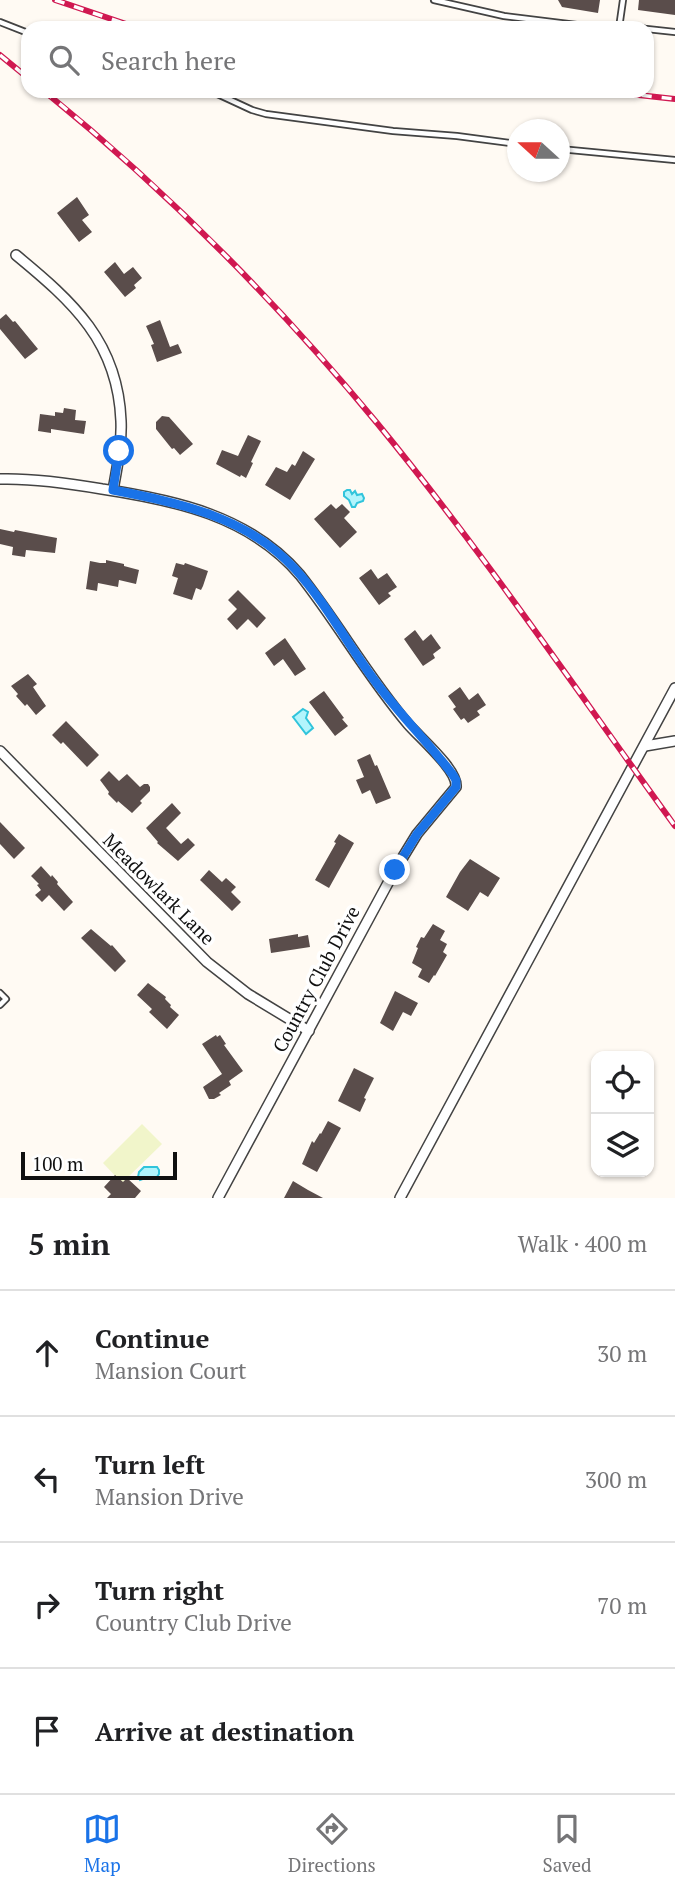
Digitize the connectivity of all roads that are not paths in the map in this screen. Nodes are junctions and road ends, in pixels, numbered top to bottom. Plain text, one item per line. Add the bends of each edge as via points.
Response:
1 (434, 0) edge
2 (623, 0) edge
3 (544, 21) edge
4 (620, 21) edge
5 (0, 22) edge
6 (654, 29) edge
7 (21, 30) edge
8 (675, 32) edge
9 (226, 98) edge
10 (507, 143) edge
11 (570, 150) edge
12 (675, 160) edge
13 (16, 255) dead end
14 (0, 479) edge
15 (113, 490) junction
16 (675, 688) edge
17 (675, 707) edge
18 (662, 711) junction
19 (675, 741) edge
20 (645, 746) junction
21 (0, 751) edge
22 (0, 993) edge
23 (0, 1005) edge
24 (309, 1031) junction
25 (218, 1198) edge
26 (400, 1198) edge

1 - 3 lane
2 - 4 lane
5 - 7 lane
6 - 8 lane
9 - 10 lane via 266,114
11 - 12 lane
13 - 15 street via 81,314 106,355 121,422
14 - 15 street
15 - 24 street, Country Club Drive via 217,516 251,533 278,554 307,584 387,698 456,780 453,791 407,850
16 - 18 street
17 - 18 street
18 - 20 street
19 - 20 street
20 - 26 street
21 - 24 street, Meadowlark Lane via 207,962 248,995
22 - 23 lane via 6,999
24 - 25 street, Country Club Drive

